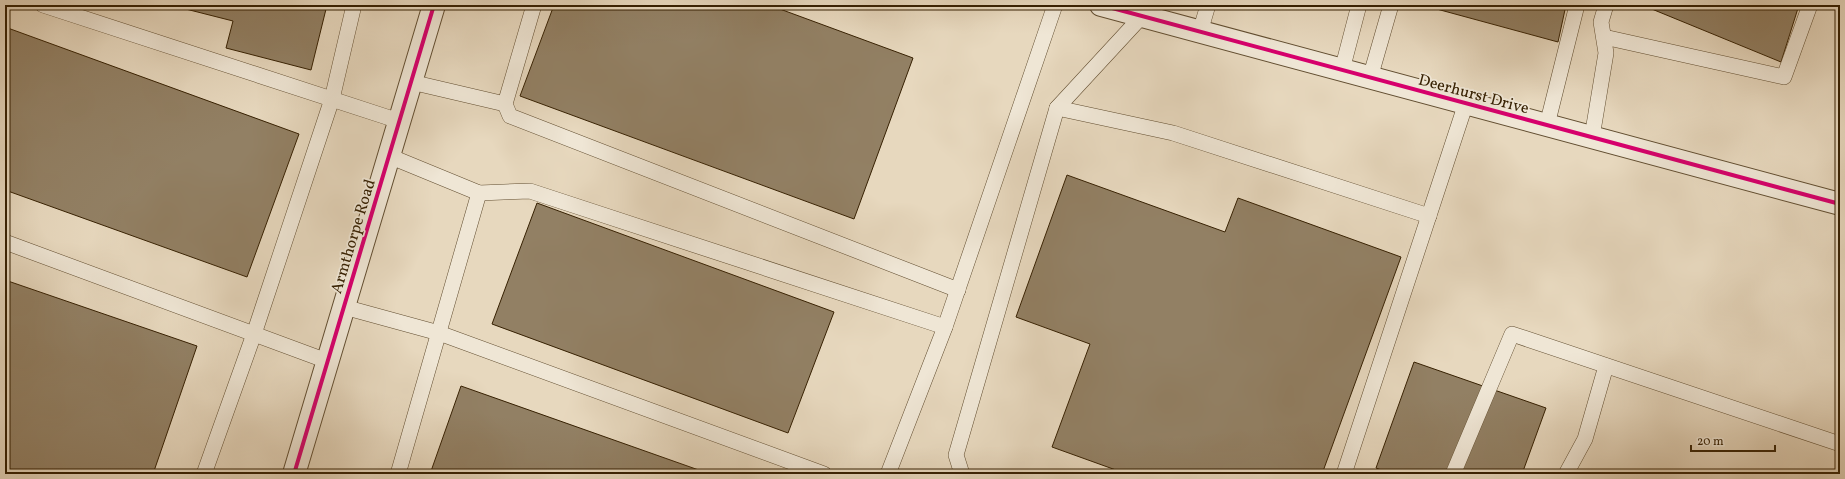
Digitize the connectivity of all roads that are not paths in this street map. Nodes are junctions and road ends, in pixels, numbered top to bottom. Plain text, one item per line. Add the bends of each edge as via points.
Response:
1 (43, 5) edge
2 (354, 5) edge
3 (434, 5) edge
4 (534, 5) edge
5 (1055, 5) edge
6 (1101, 5) edge
7 (1208, 5) edge
8 (1360, 5) edge
9 (1391, 5) edge
10 (1578, 5) edge
11 (1606, 5) edge
12 (1810, 5) edge
13 (1144, 11) edge
14 (1200, 32) junction
15 (1604, 37) junction
16 (1342, 70) junction
17 (1370, 78) junction
18 (411, 82) junction
19 (332, 99) junction
20 (1466, 103) junction
21 (505, 104) junction
22 (1057, 108) junction
23 (399, 121) junction
24 (1547, 125) junction
25 (1592, 137) junction
26 (389, 156) junction
27 (479, 193) junction
28 (1840, 203) edge
29 (1429, 216) junction
30 (5, 242) edge
31 (958, 290) junction
32 (344, 307) junction
33 (946, 327) junction
34 (439, 333) junction
35 (254, 334) junction
36 (327, 361) junction
37 (1606, 366) junction
38 (1840, 444) edge
39 (204, 474) edge
40 (294, 474) edge
41 (398, 474) edge
42 (824, 474) edge
43 (888, 474) edge
44 (962, 474) edge
45 (1344, 474) edge
46 (1453, 474) edge
47 (1566, 474) edge

1 - 19 lane
2 - 19 lane
3 - 18 street, Armthorpe Road
4 - 21 lane
5 - 31 lane
6 - 13 street, Deerhurst Drive
7 - 14 lane
8 - 16 lane
9 - 17 lane
10 - 24 lane
11 - 15 lane via 1601,22
12 - 15 lane via 1784,77
13 - 14 street, Deerhurst Drive
13 - 22 lane
14 - 16 street, Deerhurst Drive
15 - 25 lane via 1606,53
16 - 17 street, Deerhurst Drive
17 - 20 street, Deerhurst Drive
18 - 21 lane
18 - 23 street, Armthorpe Road
19 - 23 lane
19 - 35 lane
20 - 24 street, Deerhurst Drive
20 - 29 lane
21 - 31 lane via 510,116
22 - 29 lane via 1174,133
22 - 44 lane via 956,456
23 - 26 street, Armthorpe Road
24 - 25 street, Deerhurst Drive
25 - 28 street, Deerhurst Drive
26 - 27 lane
26 - 32 street, Armthorpe Road
27 - 33 lane via 530,191
27 - 34 lane
29 - 45 lane
30 - 35 lane
31 - 33 lane
32 - 34 lane
32 - 36 street, Armthorpe Road
33 - 43 lane
34 - 41 lane
34 - 42 lane
35 - 36 lane
35 - 39 lane
36 - 40 street, Armthorpe Road
37 - 38 lane
37 - 46 lane via 1512,334
37 - 47 lane via 1585,439

